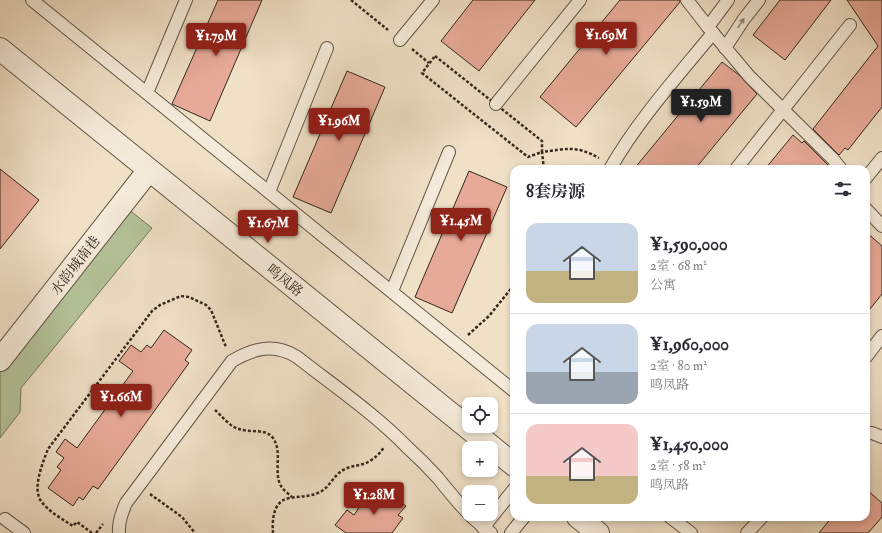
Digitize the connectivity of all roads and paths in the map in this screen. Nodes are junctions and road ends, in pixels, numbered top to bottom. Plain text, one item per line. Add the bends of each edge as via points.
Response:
1 (32, 0) edge
2 (186, 0) edge
3 (433, 0) edge
4 (580, 0) edge
5 (687, 0) edge
6 (728, 0) edge
7 (759, 0) edge
8 (850, 25) dead end
9 (710, 30) junction
10 (400, 40) dead end
11 (327, 48) dead end
12 (725, 48) junction
13 (0, 49) edge
14 (147, 93) junction
15 (496, 104) dead end
16 (783, 110) junction
17 (448, 152) dead end
18 (882, 158) edge
19 (601, 160) dead end
20 (544, 165) edge
21 (612, 165) edge
22 (739, 165) edge
23 (838, 165) edge
24 (149, 170) junction
25 (870, 173) edge
26 (269, 192) junction
27 (870, 213) edge
28 (882, 226) edge
29 (510, 290) edge
30 (392, 291) junction
31 (882, 336) edge
32 (457, 344) junction
33 (870, 352) edge
34 (0, 360) edge
35 (232, 361) junction
36 (510, 388) edge
37 (203, 399) junction
38 (392, 433) junction
39 (870, 433) edge
40 (882, 437) edge
41 (510, 462) edge
42 (139, 486) junction
43 (510, 495) edge
44 (292, 498) junction
45 (5, 518) dead end
46 (521, 521) edge
47 (583, 521) edge
48 (675, 521) edge
49 (758, 521) edge
50 (487, 530) edge
51 (24, 533) edge
52 (92, 533) edge
53 (119, 533) edge
54 (195, 533) edge
55 (273, 533) edge
56 (511, 533) edge
57 (598, 533) edge
58 (691, 533) edge
59 (747, 533) edge

1 - 14 lane
2 - 14 lane
3 - 10 lane
4 - 15 lane
5 - 9 lane
6 - 9 lane
12 -> 7 lane
8 - 16 lane
9 - 12 lane
9 - 21 lane via 622,148
11 - 26 lane
12 - 16 lane
13 - 24 street, 鸣凤路
14 - 26 lane
16 - 22 lane
16 - 23 lane
17 - 30 lane
18 - 25 lane
19 - 20 path via 586,151 571,149 542,152
24 - 34 street, 水韵城南巷
24 - 41 street, 鸣凤路
26 - 30 lane
27 - 28 lane
29 - 32 path via 489,316
30 - 32 lane
31 - 33 lane
32 - 36 lane
35 - 37 lane
35 - 38 lane via 254,350 268,348 287,351
35 - 52 path via 211,310 206,305 181,296 152,311 48,449 41,468 38,481 40,500 73,526 77,522
37 - 42 lane
37 - 44 path via 232,426 269,433 277,446 277,468 281,487
38 - 44 path via 382,450 370,461 344,469 319,492 306,497
38 - 50 lane
39 - 40 lane
42 - 53 lane via 121,513
42 - 54 path via 182,517
43 - 50 lane
44 - 55 path via 282,501 276,508 272,523
45 - 51 lane
46 - 56 lane
47 - 57 street
48 - 58 lane
49 - 59 lane

